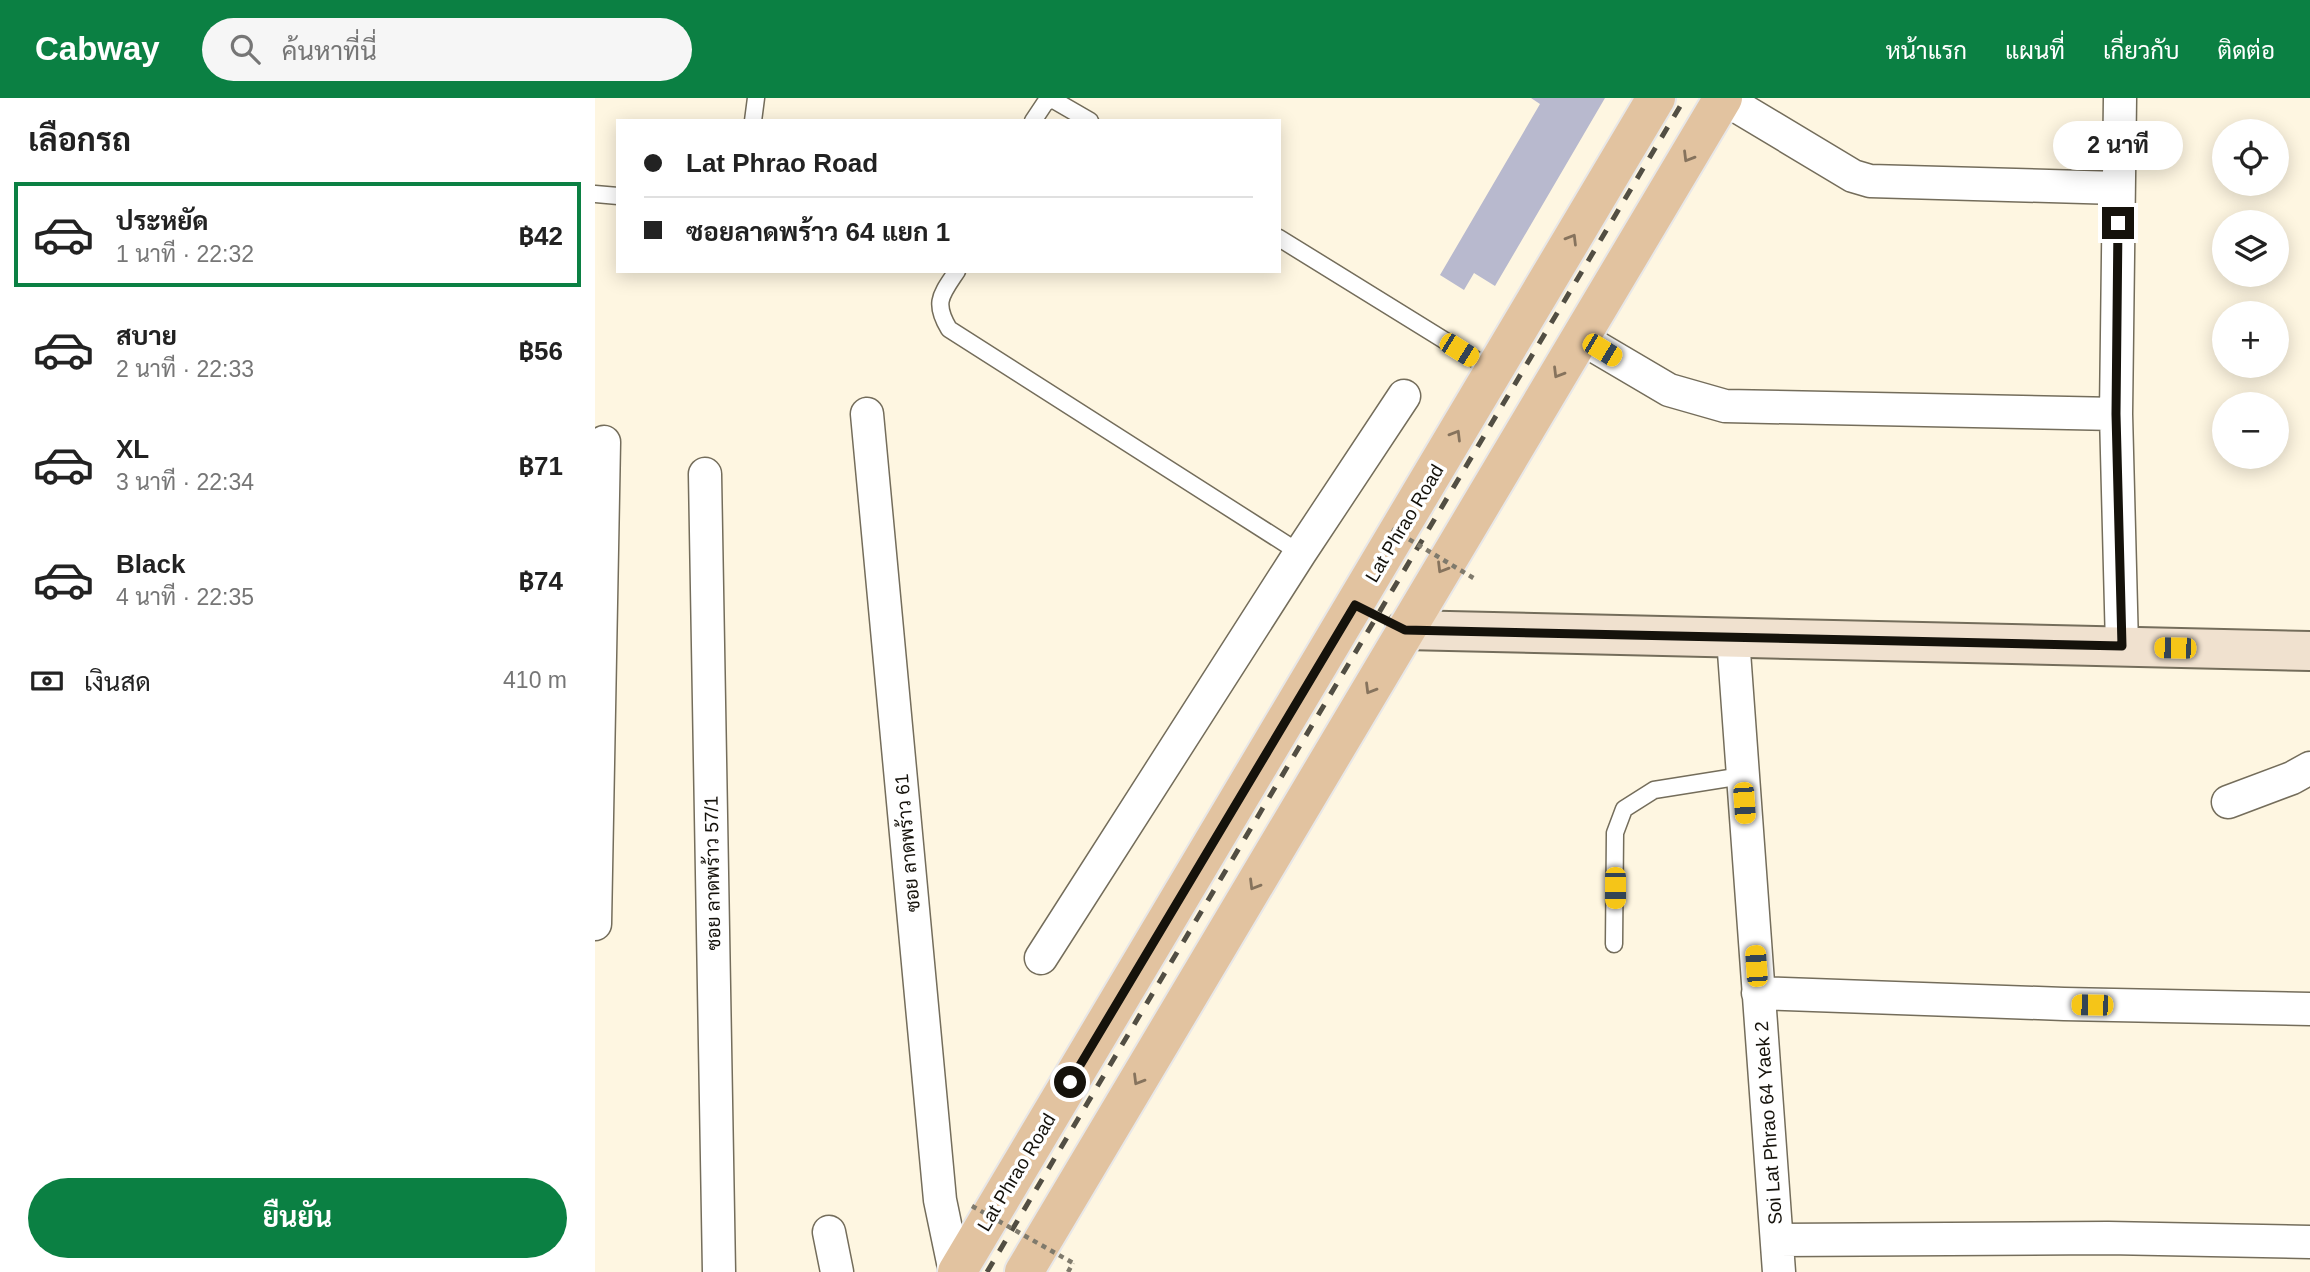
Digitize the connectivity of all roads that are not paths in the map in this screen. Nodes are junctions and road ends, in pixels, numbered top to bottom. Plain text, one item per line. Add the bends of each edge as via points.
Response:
1 (755, 98) edge
2 (1656, 98) edge
3 (1723, 98) edge
4 (2120, 98) edge
5 (1070, 102) edge
6 (753, 119) edge
7 (1034, 119) edge
8 (1059, 119) edge
9 (1088, 119) edge
10 (2118, 188) junction
11 (595, 194) edge
12 (616, 196) edge
13 (1281, 239) edge
14 (956, 273) edge
15 (1579, 337) junction
16 (1494, 371) junction
17 (1404, 396) dead end
18 (867, 414) dead end
19 (2116, 414) junction
20 (604, 442) dead end
21 (705, 474) dead end
22 (1300, 553) junction
23 (1355, 605) junction
24 (1405, 630) junction
25 (1733, 638) junction
26 (2122, 646) junction
27 (2310, 651) edge
28 (2310, 768) edge
29 (1742, 776) junction
30 (2228, 802) dead end
31 (595, 924) edge
32 (1614, 944) dead end
33 (1041, 958) dead end
34 (1758, 993) junction
35 (2310, 1009) edge
36 (829, 1232) dead end
37 (1777, 1240) junction
38 (2310, 1242) edge
39 (719, 1272) edge
40 (837, 1272) edge
41 (956, 1272) edge
42 (1024, 1272) edge
43 (1779, 1272) edge

1 - 6 lane
16 -> 2 main road, Lat Phrao Road
3 - 10 street via 1853,176 1870,181
3 -> 15 main road
4 - 10 street
5 - 7 lane via 1052,99
5 - 8 lane
5 - 9 lane
10 - 19 street
11 - 12 lane
13 - 16 lane
14 - 22 lane via 939,297 940,314 949,329
15 - 19 street via 1669,390 1725,406
15 -> 24 main road
23 -> 16 main road, Lat Phrao Road
17 - 22 street
18 - 41 street, ซอย ลาดพร้าว 61 via 940,1200
19 - 26 street
20 - 31 street
21 - 39 street, ซอย ลาดพร้าว 57/1
22 - 33 street
23 - 24 main road
23 - 41 main road, Lat Phrao Road
24 - 25 street
24 -> 42 main road
25 - 26 street
25 - 29 street, Soi Lat Phrao 64 Yaek 2
26 - 27 street
28 - 30 street
29 - 32 lane via 1654,790 1624,809 1615,833
29 - 34 street, Soi Lat Phrao 64 Yaek 2
34 - 35 street
34 - 37 street, Soi Lat Phrao 64 Yaek 2
36 - 40 street
37 - 38 street
37 - 43 street, Soi Lat Phrao 64 Yaek 2

